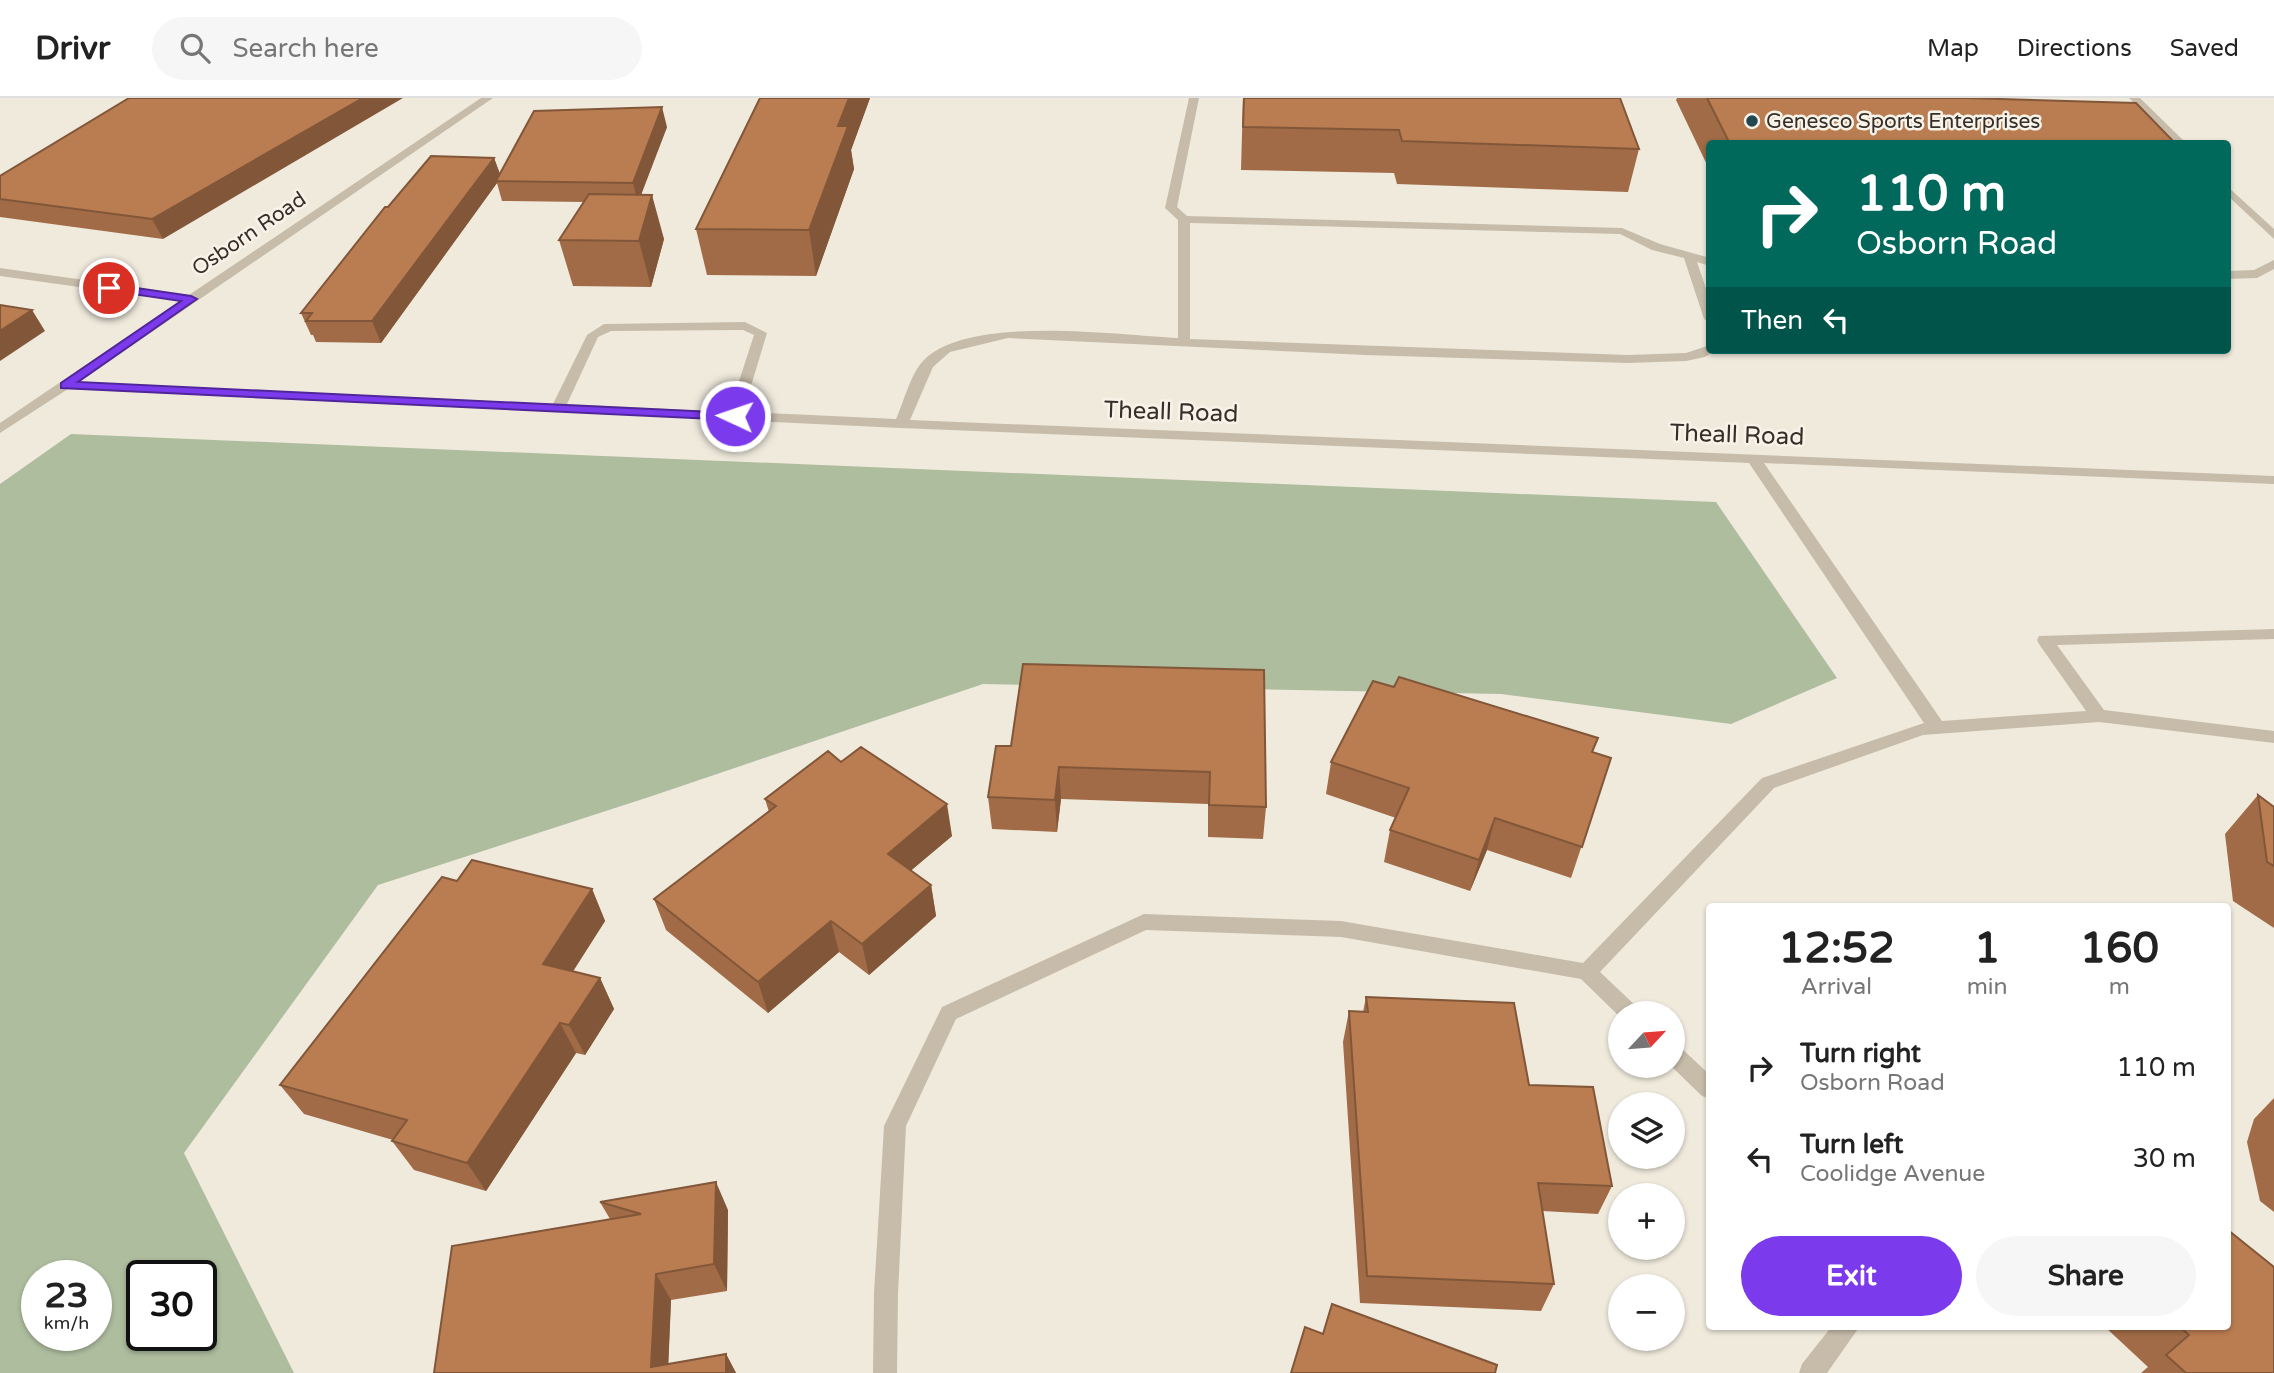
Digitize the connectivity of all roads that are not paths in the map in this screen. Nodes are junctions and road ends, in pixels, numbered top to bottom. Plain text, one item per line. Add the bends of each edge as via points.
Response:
1 (488, 98) edge
2 (1194, 98) edge
3 (2134, 98) edge
4 (2178, 140) edge
5 (2231, 193) edge
6 (1184, 219) junction
7 (2274, 235) edge
8 (1689, 256) junction
9 (1706, 261) edge
10 (2274, 264) edge
11 (0, 272) edge
12 (2231, 275) edge
13 (191, 299) junction
14 (1706, 307) edge
15 (1185, 341) junction
16 (1706, 353) edge
17 (65, 385) junction
18 (558, 408) junction
19 (735, 416) junction
20 (901, 424) junction
21 (0, 429) edge
22 (1754, 459) junction
23 (2274, 480) edge
24 (2274, 634) edge
25 (2099, 716) junction
26 (1937, 728) junction
27 (2274, 737) edge
28 (1587, 972) junction
29 (1617, 1001) edge
30 (1685, 1065) edge
31 (1706, 1085) edge
32 (1845, 1330) edge
33 (886, 1373) edge
34 (1811, 1373) edge

1 - 13 street, Osborn Road
2 - 6 street via 1171,208
3 - 4 street
5 - 7 street
6 - 8 street via 1622,231
6 - 15 street
8 - 9 street
8 - 14 street
10 - 12 street via 2257,274
11 - 13 street
13 - 17 street, Osborn Road
15 - 16 street via 1597,358 1675,359
15 - 20 street via 1008,334 945,349 927,365
17 - 18 street, Theall Road
17 - 21 street, Osborn Road
18 - 19 street, Theall Road
18 - 19 street via 593,335 609,327 745,326 761,333
19 - 20 street, Theall Road
20 - 22 street, Theall Road
22 - 23 street, Theall Road
22 - 26 street
24 - 25 street via 2045,640
25 - 26 street
25 - 27 street
26 - 28 street via 1922,729 1768,783
28 - 29 street
28 - 33 street via 1341,929 1144,922 949,1013 895,1126
30 - 31 street
32 - 34 street

